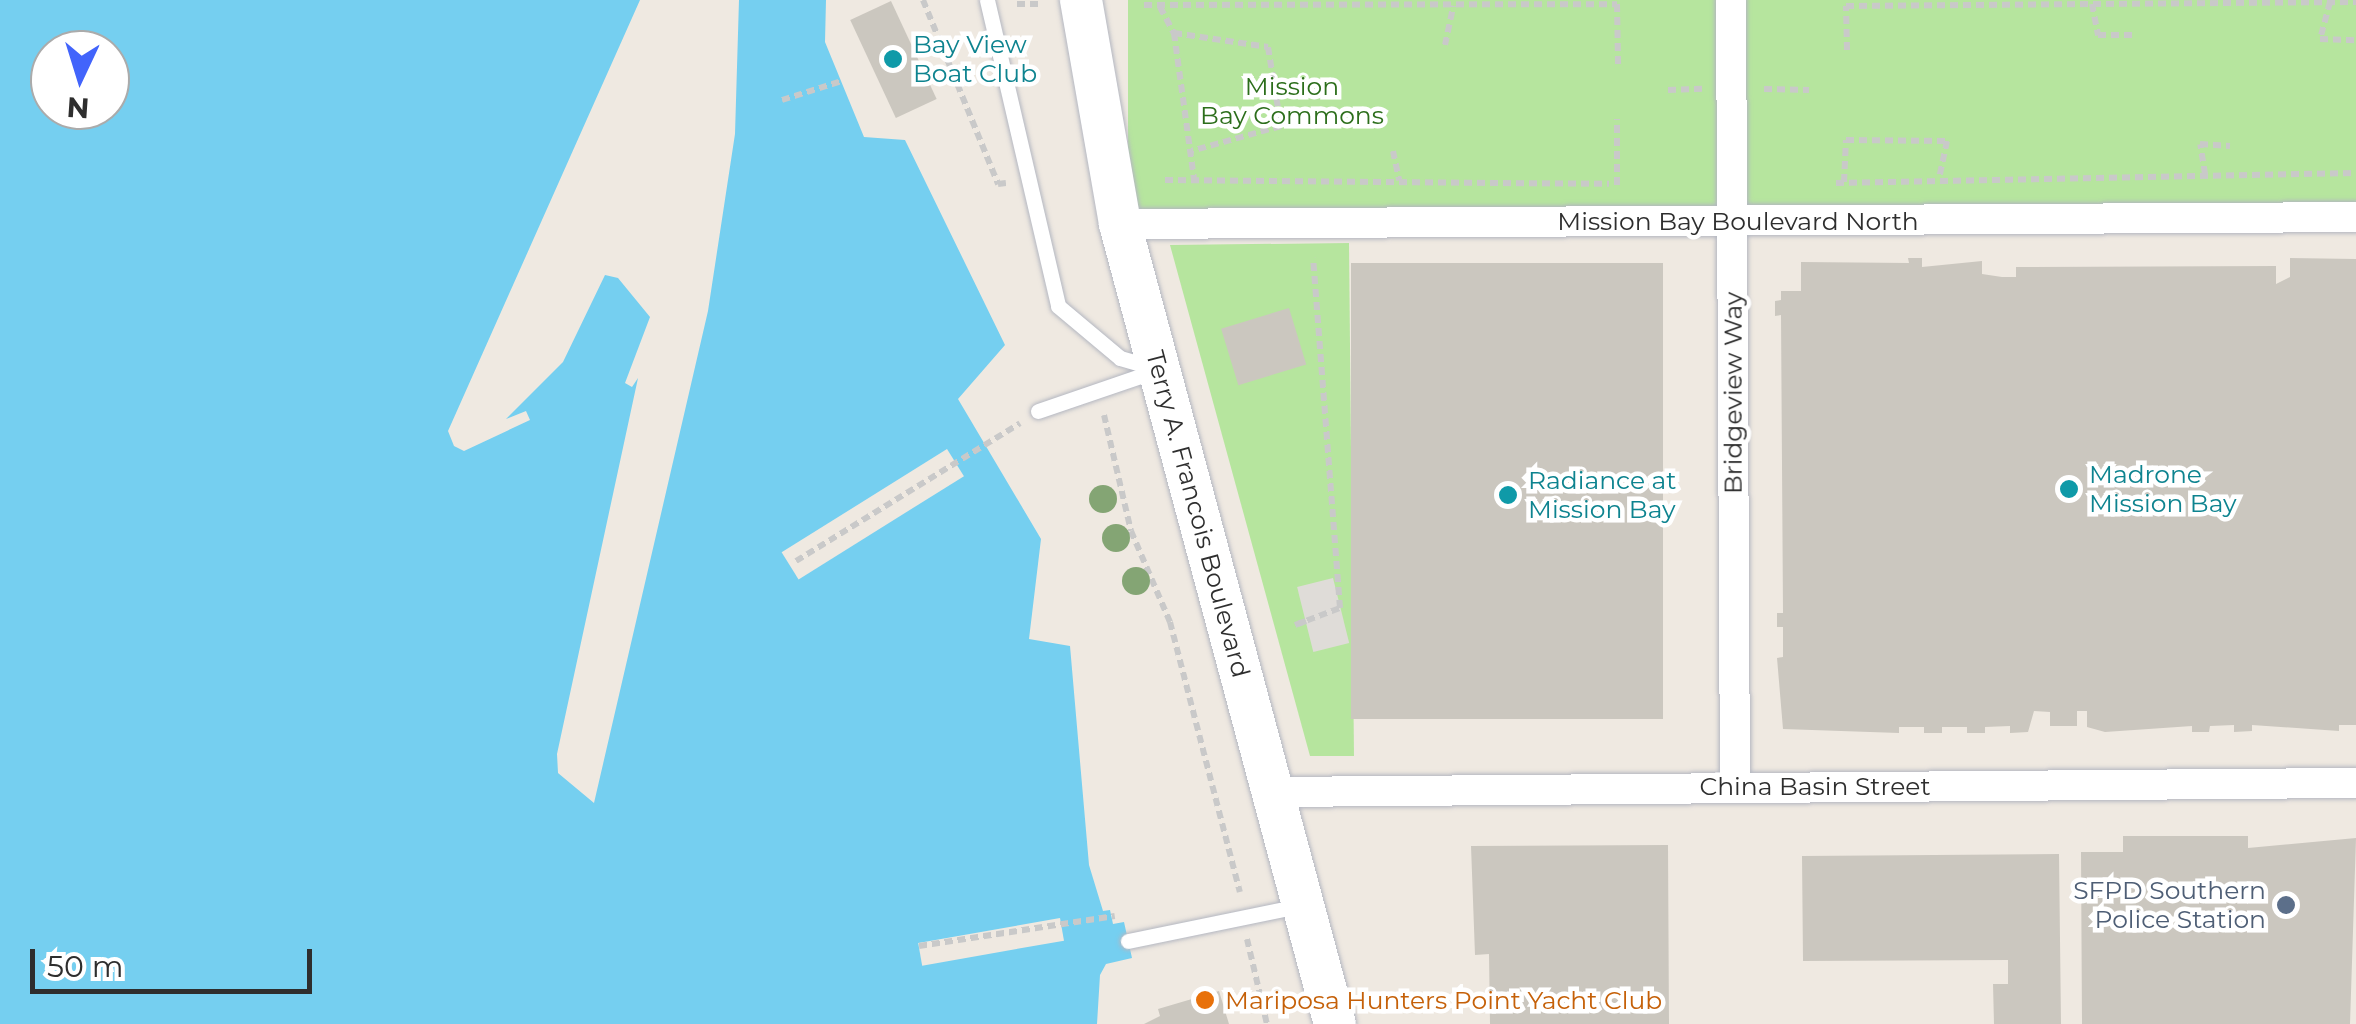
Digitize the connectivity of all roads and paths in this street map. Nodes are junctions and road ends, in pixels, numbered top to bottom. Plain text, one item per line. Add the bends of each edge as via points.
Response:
1 (923, 0) edge
2 (988, 0) edge
3 (1080, 0) edge
4 (1731, 0) edge
5 (2330, 2) edge
6 (2356, 2) edge
7 (1018, 4) dead end
8 (1038, 4) dead end
9 (2092, 4) junction
10 (1144, 5) dead end
11 (1452, 6) junction
12 (1160, 7) junction
13 (1174, 33) junction
14 (2134, 35) dead end
15 (2356, 40) edge
16 (1445, 45) dead end
17 (1847, 50) dead end
18 (1618, 64) dead end
19 (842, 82) dead end
20 (1784, 88) dead end
21 (1678, 89) dead end
22 (1668, 90) dead end
23 (1809, 90) dead end
24 (782, 100) dead end
25 (1618, 120) dead end
26 (2230, 146) dead end
27 (1191, 151) junction
28 (1393, 151) dead end
29 (2356, 173) edge
30 (2206, 174) junction
31 (1939, 178) junction
32 (1194, 179) junction
33 (1165, 180) dead end
34 (1398, 180) junction
35 (998, 184) dead end
36 (2356, 217) edge
37 (1732, 221) junction
38 (1120, 224) junction
39 (1313, 258) dead end
40 (1159, 370) junction
41 (1038, 411) dead end
42 (1110, 440) dead end
43 (988, 442) dead end
44 (796, 562) dead end
45 (1306, 621) dead end
46 (2356, 783) edge
47 (1735, 787) junction
48 (1273, 792) junction
49 (1237, 873) dead end
50 (1302, 905) junction
51 (1058, 925) dead end
52 (1128, 941) dead end
53 (919, 946) dead end
54 (1250, 963) dead end
55 (1267, 1024) edge
56 (1335, 1024) edge

1 - 35 path
2 - 40 lane via 1058,306 1120,358
3 - 38 street, Terry A. Francois Boulevard
4 - 37 street, Bridgeview Way
5 - 6 path
5 - 9 path
5 - 15 path via 2320,39
7 - 8 path
9 - 14 path via 2098,35
9 - 17 path via 1846,6
10 - 12 path
11 - 12 path
11 - 16 path
11 - 18 path via 1617,4
12 - 13 path
13 - 27 path
13 - 27 path via 1268,47 1281,126
19 - 24 path
20 - 23 path
21 - 22 path
25 - 34 path via 1618,184
26 - 30 path via 2200,144
27 - 32 path
28 - 34 path
29 - 30 path
30 - 31 path
31 - 31 path via 1948,140 1846,140 1844,182
32 - 33 path
32 - 34 path
36 - 37 street, Mission Bay Boulevard North
37 - 38 street, Mission Bay Boulevard North
37 - 47 street, Bridgeview Way
38 - 40 street, Terry A. Francois Boulevard
39 - 45 path via 1340,608 1295,624
40 - 41 lane
40 - 48 street, Terry A. Francois Boulevard
42 - 49 path via 1130,531 1170,622
43 - 44 path
46 - 47 street, China Basin Street
47 - 48 street, China Basin Street
48 - 50 street, Terry A. Francois Boulevard
50 - 52 lane
50 - 56 street, Terry A. Francois Boulevard
51 - 53 path
54 - 55 path

